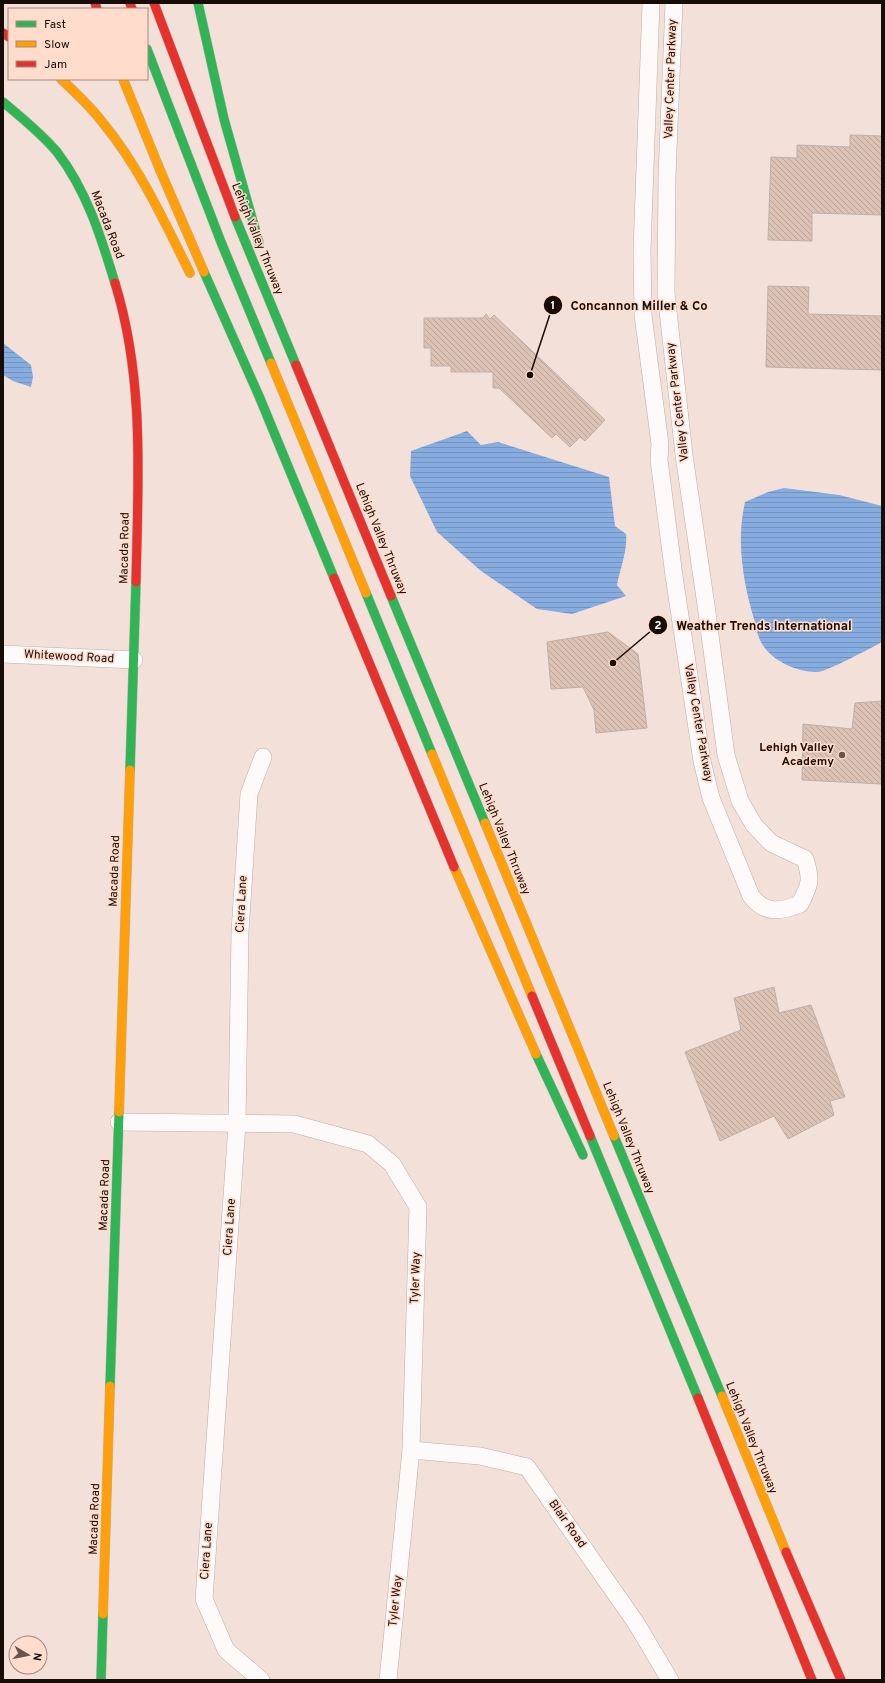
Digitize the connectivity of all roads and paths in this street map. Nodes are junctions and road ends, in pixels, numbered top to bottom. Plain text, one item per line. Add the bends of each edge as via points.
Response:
1 (154, 3) edge
2 (198, 3) edge
3 (651, 3) edge
4 (674, 3) edge
5 (148, 52) edge
6 (62, 80) edge
7 (123, 80) edge
8 (3, 102) edge
9 (196, 285) dead end
10 (287, 344) junction
11 (228, 349) dead end
12 (299, 492) junction
13 (3, 654) edge
14 (134, 660) junction
15 (263, 756) dead end
16 (119, 1122) junction
17 (237, 1124) junction
18 (586, 1162) dead end
19 (619, 1233) dead end
20 (703, 1410) junction
21 (411, 1450) junction
22 (102, 1680) edge
23 (261, 1680) edge
24 (388, 1680) edge
25 (670, 1680) edge
26 (812, 1680) edge
27 (841, 1680) edge

1 - 10 main road, Lehigh Valley Thruway via 208,148
2 - 10 main road via 224,119
3 - 4 street, Valley Center Parkway via 642,250 643,315 674,576 702,761 712,798 751,896 758,905 776,911 800,904 810,876 804,859 771,843 754,825 740,801 726,755 684,455 666,294 667,176
5 - 20 main road via 221,242
6 - 9 main road via 101,118 127,152
7 - 12 main road
8 - 14 main road, Macada Road via 50,145 74,178 90,209 105,249 128,329 137,406
10 - 27 main road, Lehigh Valley Thruway
11 - 12 main road
12 - 18 main road via 444,845
13 - 14 street, Whitewood Road
14 - 16 main road, Macada Road
15 - 17 street, Ciera Lane via 249,794 240,932
16 - 17 street, Tyler Way
16 - 22 main road, Macada Road
17 - 21 street, Tyler Way via 294,1124 368,1144 392,1164 418,1207
17 - 23 street, Ciera Lane via 204,1599 226,1650
19 - 20 main road
20 - 26 main road
21 - 24 street, Tyler Way
21 - 25 street, Blair Road via 480,1456 527,1467 631,1616

